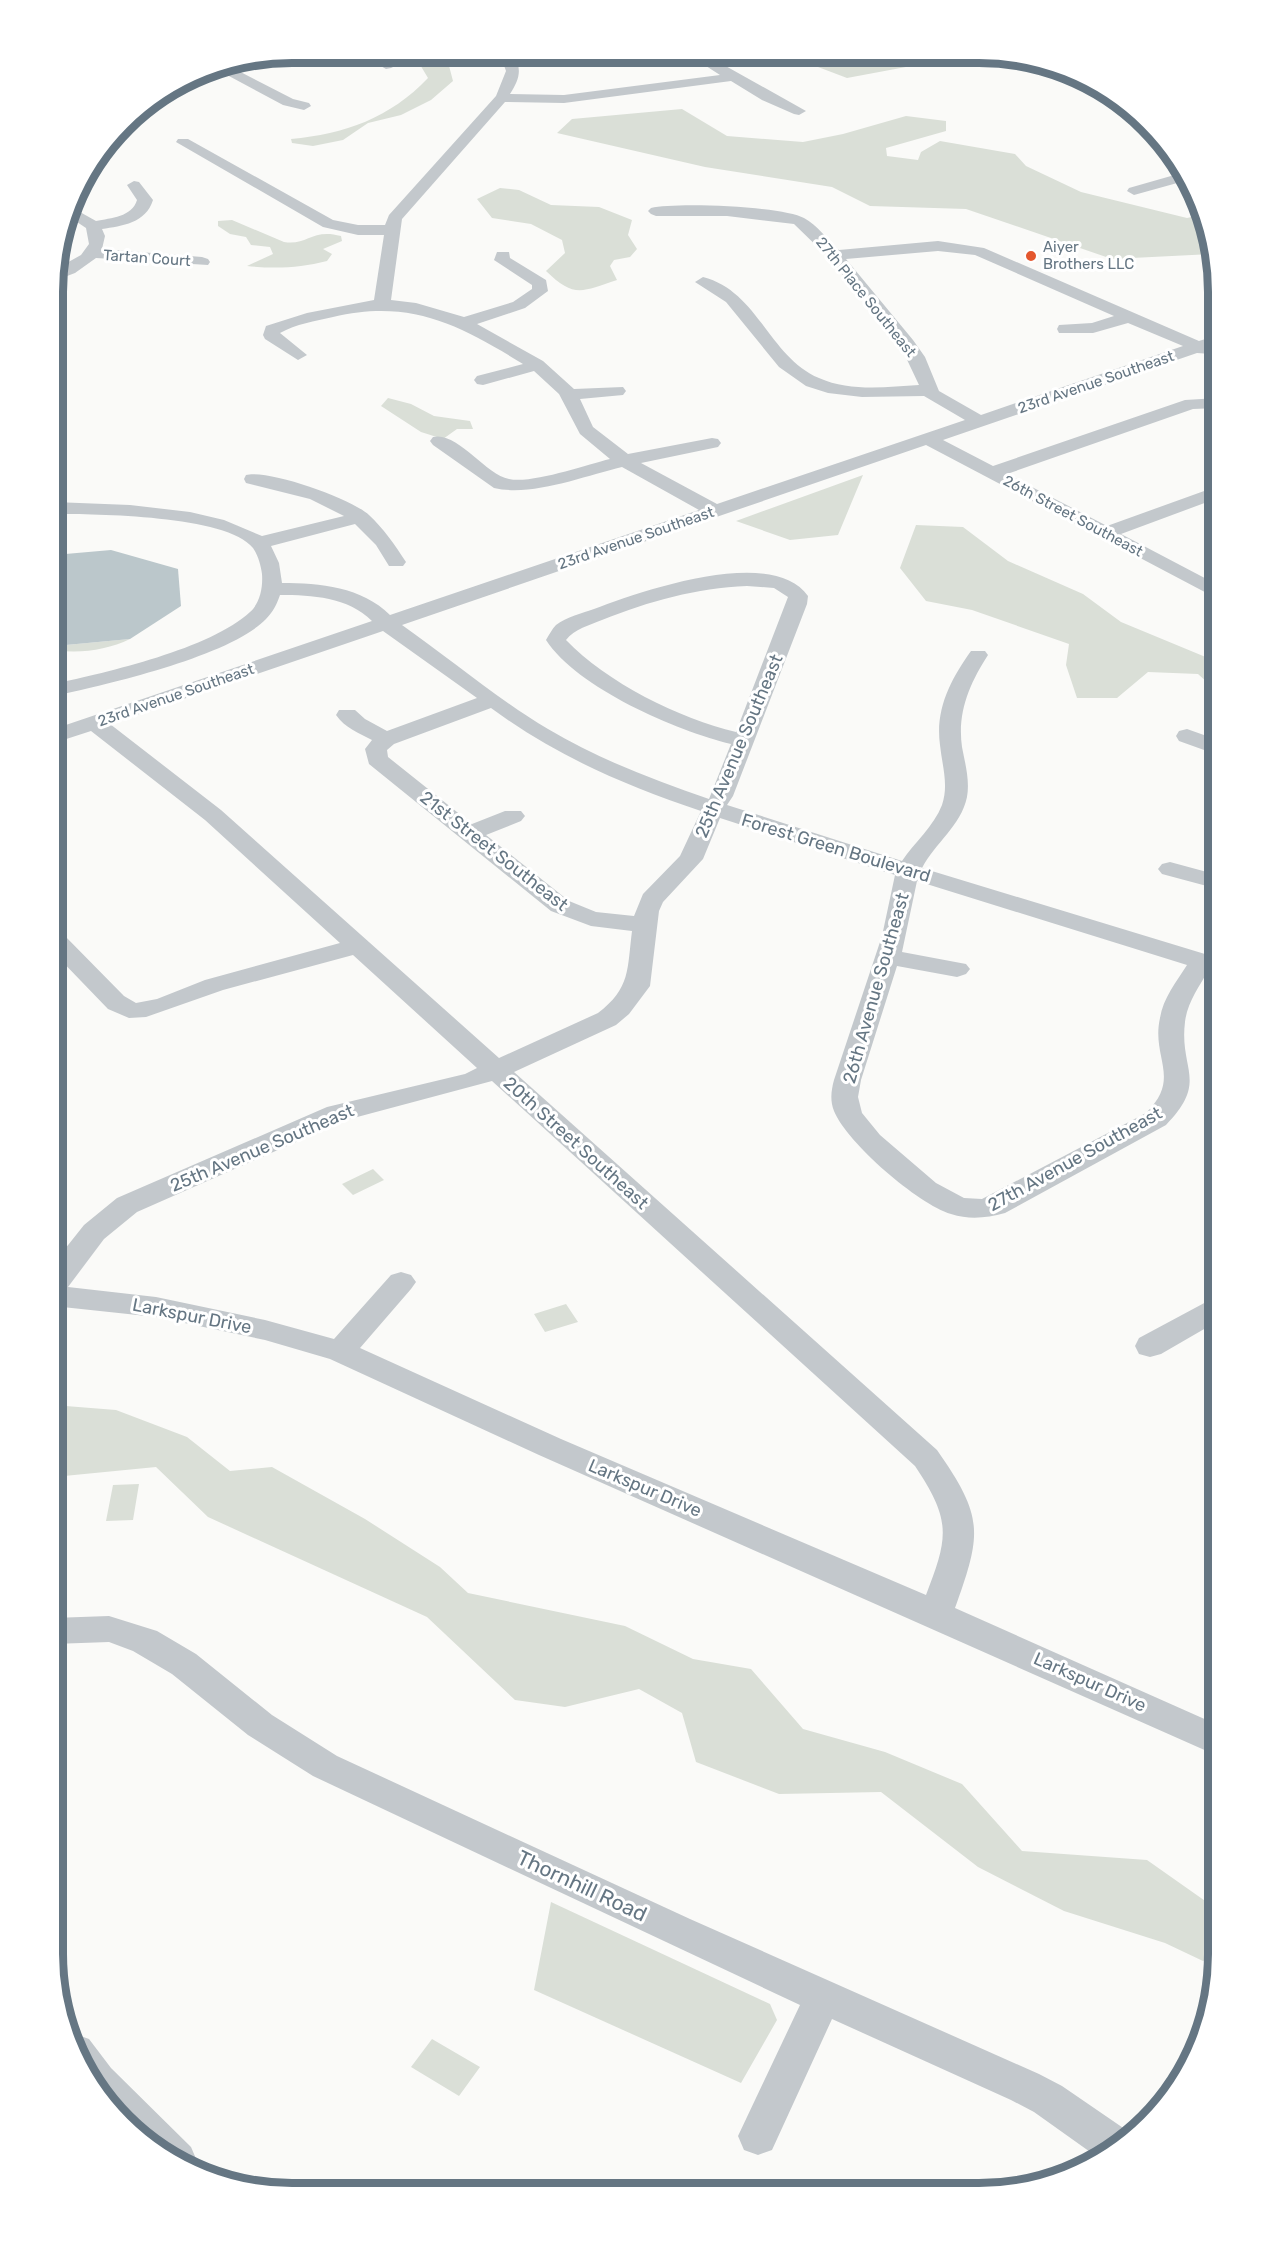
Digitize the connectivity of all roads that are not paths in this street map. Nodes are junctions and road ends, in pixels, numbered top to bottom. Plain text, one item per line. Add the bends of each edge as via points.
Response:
1 (391, 63) edge
2 (513, 63) edge
3 (710, 63) edge
4 (386, 65) dead end
5 (230, 72) edge
6 (734, 77) junction
7 (501, 98) junction
8 (304, 106) dead end
9 (799, 111) dead end
10 (183, 142) dead end
11 (1177, 178) edge
12 (134, 185) dead end
13 (1134, 190) dead end
14 (656, 211) dead end
15 (76, 215) edge
16 (93, 226) junction
17 (392, 230) junction
18 (92, 254) junction
19 (503, 255) dead end
20 (835, 255) junction
21 (202, 262) dead end
22 (64, 272) edge
23 (703, 282) dead end
24 (382, 305) junction
25 (1129, 317) junction
26 (466, 322) junction
27 (1065, 329) dead end
28 (1208, 344) edge
29 (1196, 348) junction
30 (1208, 352) edge
31 (298, 355) dead end
32 (537, 365) junction
33 (483, 380) dead end
34 (930, 390) junction
35 (617, 391) dead end
36 (569, 394) junction
37 (1208, 403) edge
38 (979, 422) junction
39 (928, 439) junction
40 (439, 441) dead end
41 (712, 443) dead end
42 (627, 460) junction
43 (991, 473) junction
44 (253, 479) dead end
45 (1208, 496) edge
46 (63, 509) edge
47 (715, 512) junction
48 (361, 517) junction
49 (1106, 533) junction
50 (264, 550) junction
51 (396, 562) dead end
52 (1208, 588) edge
53 (271, 594) junction
54 (386, 623) junction
55 (978, 655) dead end
56 (63, 688) edge
57 (493, 700) junction
58 (347, 715) dead end
59 (94, 722) junction
60 (63, 733) edge
61 (1187, 736) dead end
62 (386, 739) junction
63 (744, 740) junction
64 (1208, 743) edge
65 (713, 810) junction
66 (513, 816) dead end
67 (470, 833) junction
68 (1170, 869) dead end
69 (909, 870) junction
70 (1208, 879) edge
71 (645, 925) junction
72 (357, 945) junction
73 (63, 948) edge
74 (887, 957) junction
75 (1208, 962) edge
76 (1208, 965) edge
77 (957, 969) dead end
78 (496, 1070) junction
79 (968, 1210) joint
80 (63, 1271) edge
81 (400, 1282) dead end
82 (63, 1297) edge
83 (1208, 1314) edge
84 (1150, 1346) dead end
85 (340, 1351) junction
86 (936, 1614) junction
87 (63, 1630) edge
88 (1208, 1736) edge
89 (825, 1995) junction
90 (115, 2099) edge
91 (147, 2131) edge
92 (758, 2136) dead end
93 (1109, 2142) edge

1 - 4 street
2 - 7 street via 513,76
3 - 6 street
5 - 8 street via 288,102
6 - 7 street via 564,99
6 - 9 street
7 - 17 street via 401,207
10 - 17 street via 328,224 358,230
11 - 13 street
12 - 16 street via 145,200 141,211
14 - 20 street, 27th Place Southeast via 703,209 788,217 803,223
15 - 16 street
16 - 18 street via 97,235
17 - 24 street
18 - 21 street, Tartan Court
18 - 22 street
19 - 26 street via 502,260 540,283 540,291 519,305
20 - 25 street via 938,246 969,249
20 - 34 street, 27th Place Southeast via 916,357
23 - 34 street via 725,291 801,376 860,392
24 - 26 street via 427,309
24 - 31 street via 332,311 272,330 271,335
25 - 27 street via 1093,328
25 - 29 street
26 - 32 street
28 - 29 street, 23rd Avenue Southeast
29 - 30 street
29 - 38 street, 23rd Avenue Southeast
32 - 33 street
32 - 36 street
34 - 38 street, 27th Place Southeast via 941,401
35 - 36 street
36 - 42 street via 582,427
37 - 43 street via 1191,404
38 - 39 street, 23rd Avenue Southeast
39 - 43 street, 26th Street Southeast
39 - 47 street, 23rd Avenue Southeast
40 - 42 street via 501,484 513,486
41 - 42 street
42 - 47 street
43 - 49 street, 26th Street Southeast
44 - 48 street via 312,492
45 - 49 street
46 - 50 street via 209,520 237,530
47 - 54 street, 23rd Avenue Southeast
48 - 50 street
48 - 51 street via 388,546
49 - 52 street, 26th Street Southeast
50 - 53 street
53 - 54 street via 320,602
53 - 56 street via 257,618 233,634
54 - 57 street, Forest Green Boulevard
54 - 59 street, 23rd Avenue Southeast
55 - 69 street, 26th Avenue Southeast via 962,680 951,711 957,782 954,804 944,826
57 - 62 street
57 - 65 street, Forest Green Boulevard via 539,733 580,755
58 - 62 street
59 - 60 street, 23rd Avenue Southeast
59 - 72 street, 20th Street Southeast via 213,815
61 - 64 street
62 - 67 street, 21st Street Southeast via 376,749 377,759
63 - 63 street, 25th Avenue Southeast via 697,728 630,694 566,651 556,640 558,634 577,623 686,586 762,580 779,582 796,591 798,600
63 - 65 street, 25th Avenue Southeast
65 - 69 street, Forest Green Boulevard
65 - 71 street, 25th Avenue Southeast via 691,859 652,898
66 - 67 street
67 - 71 street, 21st Street Southeast via 569,910 591,919
68 - 70 street
69 - 74 street, 26th Avenue Southeast
69 - 75 street, Forest Green Boulevard
71 - 78 street, 25th Avenue Southeast via 637,986 620,1010 590,1028
72 - 73 street via 132,1011 111,999
72 - 78 street, 20th Street Southeast
74 - 77 street
74 - 79 street, 26th Avenue Southeast via 850,1072 845,1094 849,1113 856,1125 909,1176 939,1199
76 - 79 street, 27th Avenue Southeast via 1176,1005 1172,1022 1179,1087 1168,1110 995,1206
78 - 80 street, 25th Avenue Southeast via 454,1086 337,1113 127,1205 78,1247
78 - 86 street, 20th Street Southeast via 926,1458 947,1487 961,1525 960,1545
81 - 85 street
82 - 85 street, Larkspur Drive via 156,1307
83 - 84 street
85 - 86 street, Larkspur Drive via 550,1447
86 - 88 street, Larkspur Drive
87 - 89 street, Thornhill Road via 109,1629 145,1641 184,1664 260,1725 324,1766 666,1926
89 - 92 street
89 - 93 street, Thornhill Road via 1025,2087
90 - 91 street

